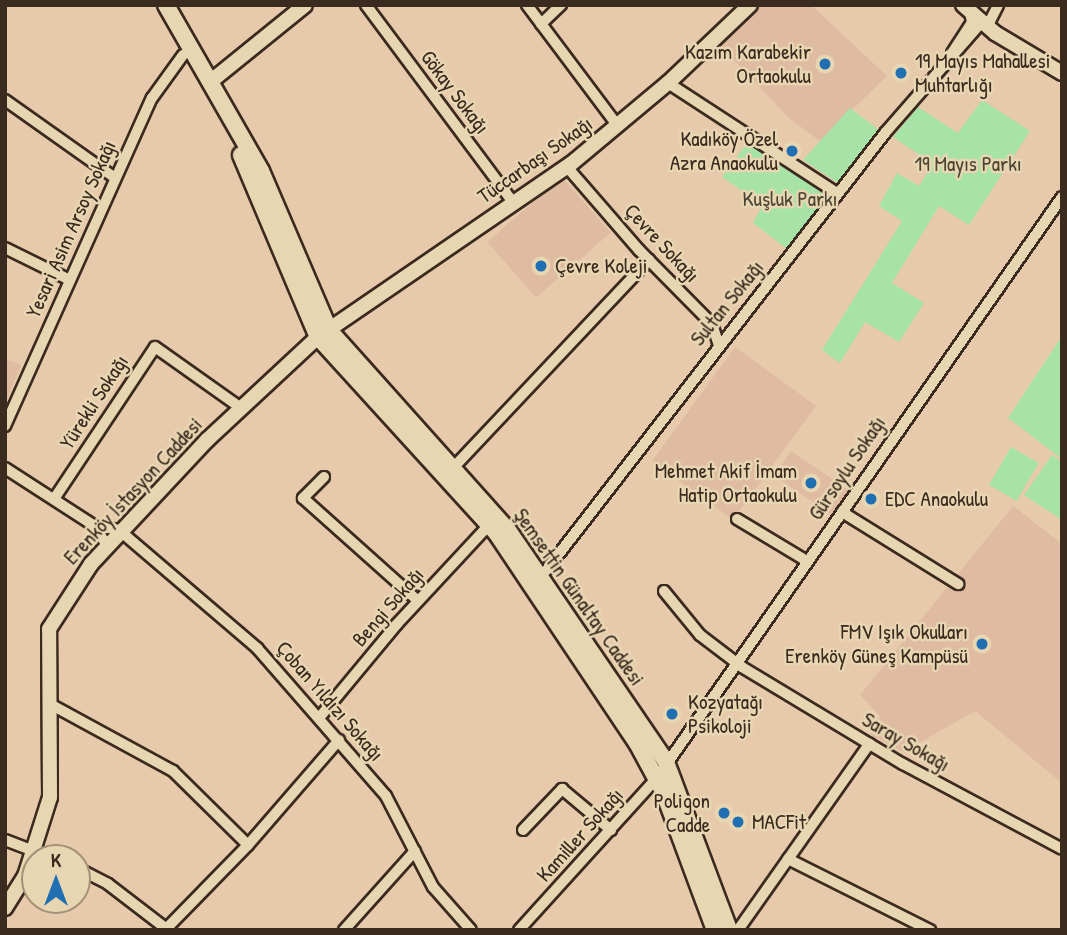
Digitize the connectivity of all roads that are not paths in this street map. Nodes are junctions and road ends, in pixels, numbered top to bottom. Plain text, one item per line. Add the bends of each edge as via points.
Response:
1 (153, 5) edge
2 (166, 5) edge
3 (305, 5) edge
4 (366, 5) edge
5 (527, 5) edge
6 (561, 5) edge
7 (750, 5) edge
8 (998, 5) edge
9 (968, 7) edge
10 (986, 22) junction
11 (541, 24) junction
12 (183, 55) junction
13 (950, 58) junction
14 (1062, 65) edge
15 (1062, 73) edge
16 (210, 82) junction
17 (668, 83) junction
18 (5, 100) edge
19 (618, 126) junction
20 (567, 167) junction
21 (115, 178) junction
22 (837, 193) junction
23 (1062, 197) edge
24 (513, 202) junction
25 (5, 248) edge
26 (649, 260) junction
27 (68, 279) junction
28 (712, 324) junction
29 (734, 327) junction
30 (323, 334) junction
31 (718, 348) junction
32 (241, 408) junction
33 (5, 426) edge
34 (5, 468) edge
35 (453, 468) junction
36 (324, 477) dead end
37 (54, 499) junction
38 (842, 512) junction
39 (737, 519) dead end
40 (93, 525) junction
41 (489, 525) junction
42 (119, 530) junction
43 (107, 545) junction
44 (807, 561) junction
45 (541, 577) junction
46 (958, 584) dead end
47 (664, 591) dead end
48 (418, 601) junction
49 (736, 662) junction
50 (50, 704) junction
51 (319, 718) junction
52 (339, 740) junction
53 (869, 744) junction
54 (667, 763) junction
55 (657, 778) junction
56 (523, 830) dead end
57 (611, 830) junction
58 (36, 844) edge
59 (248, 845) junction
60 (1062, 849) edge
61 (415, 850) junction
62 (788, 859) junction
63 (91, 875) edge
64 (21, 885) edge
65 (5, 908) edge
66 (167, 929) edge
67 (344, 930) edge
68 (471, 930) edge
69 (519, 930) edge
70 (715, 930) edge
71 (729, 930) edge
72 (737, 930) edge
73 (930, 930) edge

1 - 12 main road, Şemsettin Günaltay Caddesi
2 - 16 main road, Şemsettin Günaltay Caddesi
3 - 16 street
4 - 24 street, Gökay Sokağı
5 - 11 street
6 - 11 street
7 - 17 street, Tüccarbaşı Sokağı
8 - 10 street, Sultan Sokağı
9 - 10 street
9 - 13 street, Sultan Sokağı via 972,22
10 - 13 street, Sultan Sokağı
10 - 14 street
10 - 15 street
11 - 19 street
12 - 21 street, Yesari Asim Arsoy Sokağı via 152,98
12 - 30 main road, Şemsettin Günaltay Caddesi via 250,173
13 - 22 street, Sultan Sokağı
16 - 30 main road, Şemsettin Günaltay Caddesi via 264,176
17 - 19 street, Tüccarbaşı Sokağı
17 - 22 street
18 - 21 street
19 - 20 street, Tüccarbaşı Sokağı
20 - 24 street, Tüccarbaşı Sokağı
20 - 26 street, Çevre Sokağı
21 - 27 street, Yesari Asim Arsoy Sokağı
22 - 29 street, Sultan Sokağı
23 - 38 street, Gürsoylu Sokağı
24 - 30 street, Tüccarbaşı Sokağı
25 - 27 street
26 - 28 street, Çevre Sokağı
26 - 35 street
27 - 33 street, Yesari Asim Arsoy Sokağı
28 - 29 street
28 - 31 street via 720,338
29 - 31 street, Sultan Sokağı
30 - 32 street, Erenköy İstasyon Caddesi
30 - 35 main road, Şemsettin Günaltay Caddesi
30 - 41 main road, Şemsettin Günaltay Caddesi
31 - 45 street, Sultan Sokağı
32 - 37 street, Yürekli Sokağı via 155,347
32 - 42 street, Erenköy İstasyon Caddesi
34 - 37 street
35 - 45 main road, Şemsettin Günaltay Caddesi via 504,524
36 - 48 street via 303,498
37 - 40 street
38 - 44 street, Gürsoylu Sokağı
38 - 46 street
39 - 44 street
40 - 42 street
40 - 43 street
41 - 48 street, Bengi Sokağı
41 - 55 main road, Şemsettin Günaltay Caddesi
42 - 43 street, Erenköy İstasyon Caddesi
42 - 51 street, Çoban Yıldızı Sokağı via 238,629
43 - 50 street, Erenköy İstasyon Caddesi via 50,625
44 - 49 street, Gürsoylu Sokağı
45 - 54 main road, Şemsettin Günaltay Caddesi
47 - 49 street, Saray Sokağı via 700,635
48 - 51 street, Bengi Sokağı
49 - 53 street, Saray Sokağı
49 - 54 street, Gürsoylu Sokağı
50 - 58 street, Erenköy İstasyon Caddesi via 50,797
50 - 59 street via 173,771
51 - 52 street, Çoban Yıldızı Sokağı
52 - 59 street
52 - 61 street, Çoban Yıldızı Sokağı via 394,807
53 - 60 street, Saray Sokağı
53 - 62 street
54 - 55 street, Kamiller Sokağı
54 - 71 main road, Şemsettin Günaltay Caddesi
55 - 57 street, Kamiller Sokağı
55 - 70 main road, Şemsettin Günaltay Caddesi
56 - 57 street via 562,789
57 - 69 street, Kamiller Sokağı
59 - 66 street
61 - 67 street
61 - 68 street, Çoban Yıldızı Sokağı via 440,898
62 - 72 street
62 - 73 street
63 - 66 street
64 - 65 street, Erenköy İstasyon Caddesi

